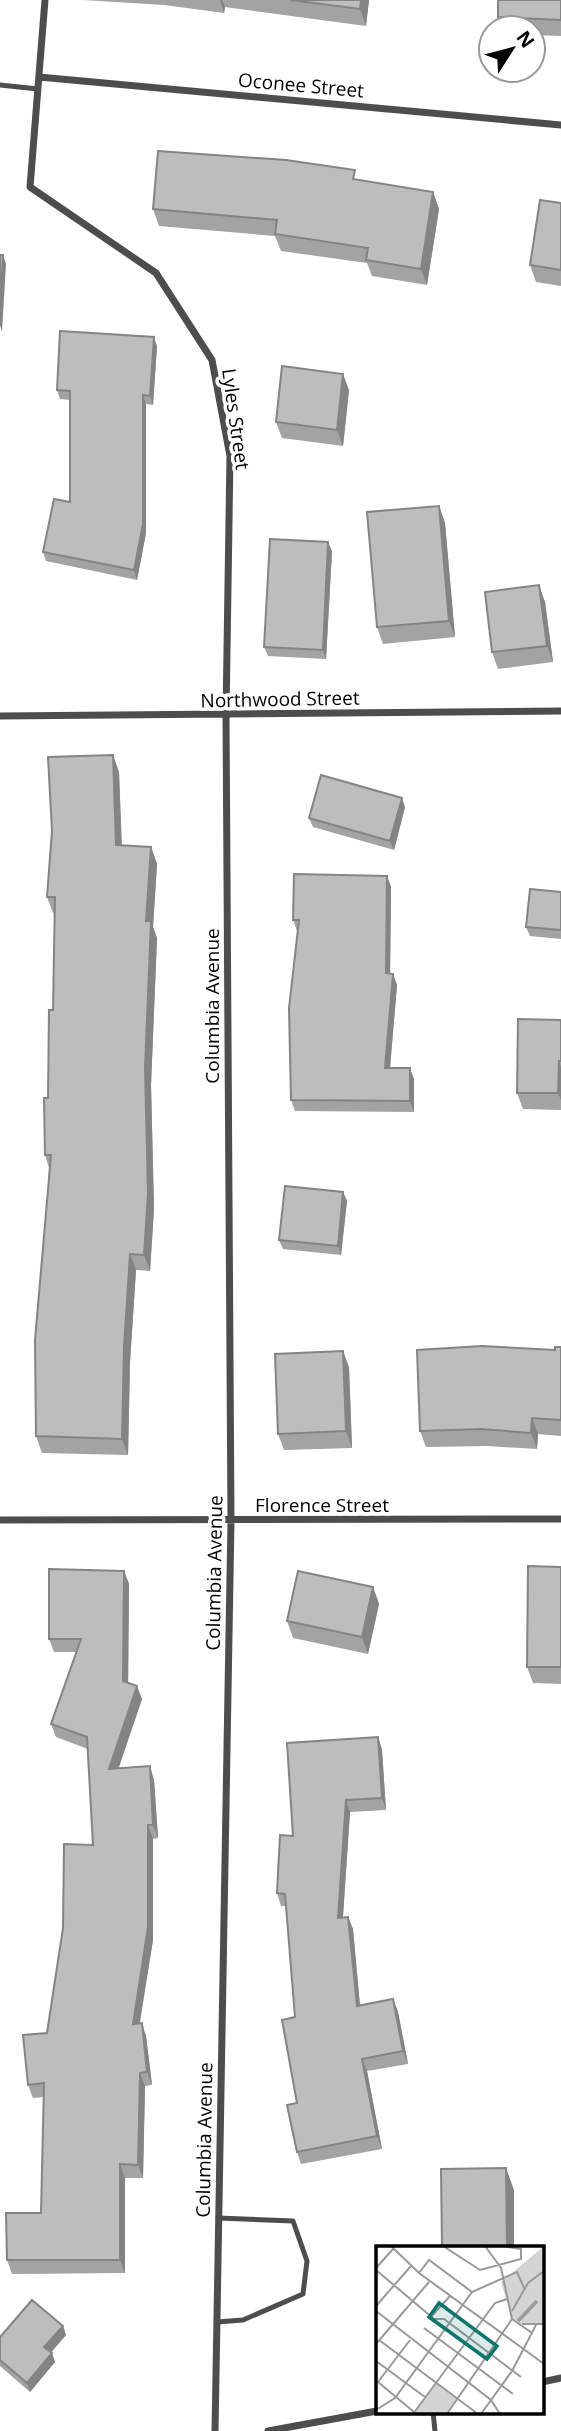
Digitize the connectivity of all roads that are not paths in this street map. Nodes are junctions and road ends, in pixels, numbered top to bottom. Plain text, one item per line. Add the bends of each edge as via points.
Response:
1 (45, 0) edge
2 (39, 77) junction
3 (0, 85) edge
4 (38, 89) junction
5 (561, 125) edge
6 (561, 711) edge
7 (226, 715) junction
8 (0, 716) edge
9 (561, 1519) edge
10 (0, 1520) edge
11 (231, 1521) junction
12 (218, 2218) junction
13 (216, 2322) junction
14 (376, 2411) edge
15 (215, 2431) edge
16 (268, 2431) edge

1 - 2 street, Lyles Street
2 - 4 street, Lyles Street
2 - 5 street, Oconee Street
3 - 4 lane
4 - 7 street, Lyles Street via 30,187 156,274 212,360 229,456
6 - 7 street, Northwood Street
7 - 8 street, Northwood Street
7 - 11 street, Columbia Avenue
9 - 11 street, Florence Street
10 - 11 street, Florence Street
11 - 12 street, Columbia Avenue
12 - 13 street, Columbia Avenue
12 - 13 lane via 293,2221 307,2261 303,2294 243,2320
13 - 15 street, Columbia Avenue
14 - 16 street

